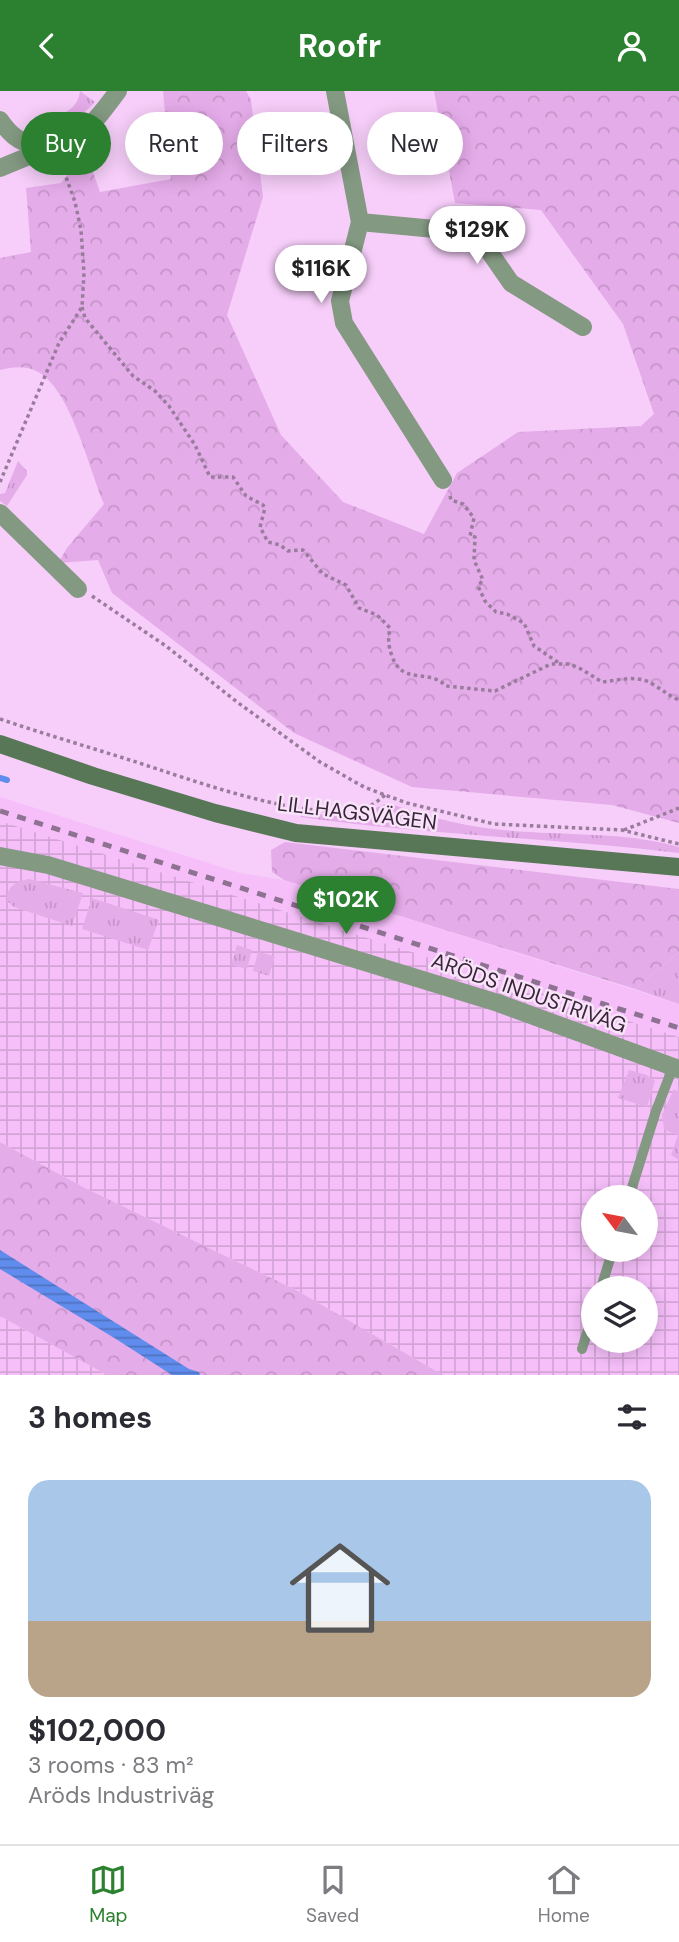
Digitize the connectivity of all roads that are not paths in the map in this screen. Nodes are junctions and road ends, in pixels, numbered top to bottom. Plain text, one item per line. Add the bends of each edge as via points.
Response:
1 (117, 91) edge
2 (335, 91) edge
3 (101, 112) edge
4 (0, 120) edge
5 (21, 141) edge
6 (21, 160) edge
7 (0, 168) edge
8 (360, 222) junction
9 (583, 327) dead end
10 (443, 480) road end
11 (0, 513) edge
12 (78, 589) road end
13 (0, 744) edge
14 (0, 856) edge
15 (679, 867) edge
16 (676, 1068) edge
17 (633, 1185) edge

1 - 3 street
2 - 8 street
4 - 5 street
6 - 7 street
8 - 9 street via 467,232 482,241 511,283
8 - 10 street via 340,301 344,323
11 - 12 street
13 - 15 street, LILLHAGSVÄGEN via 215,813 296,833
14 - 16 street, ARÖDS INDUSTRIVÄG via 48,865 498,1003
16 - 17 lane via 656,1111

